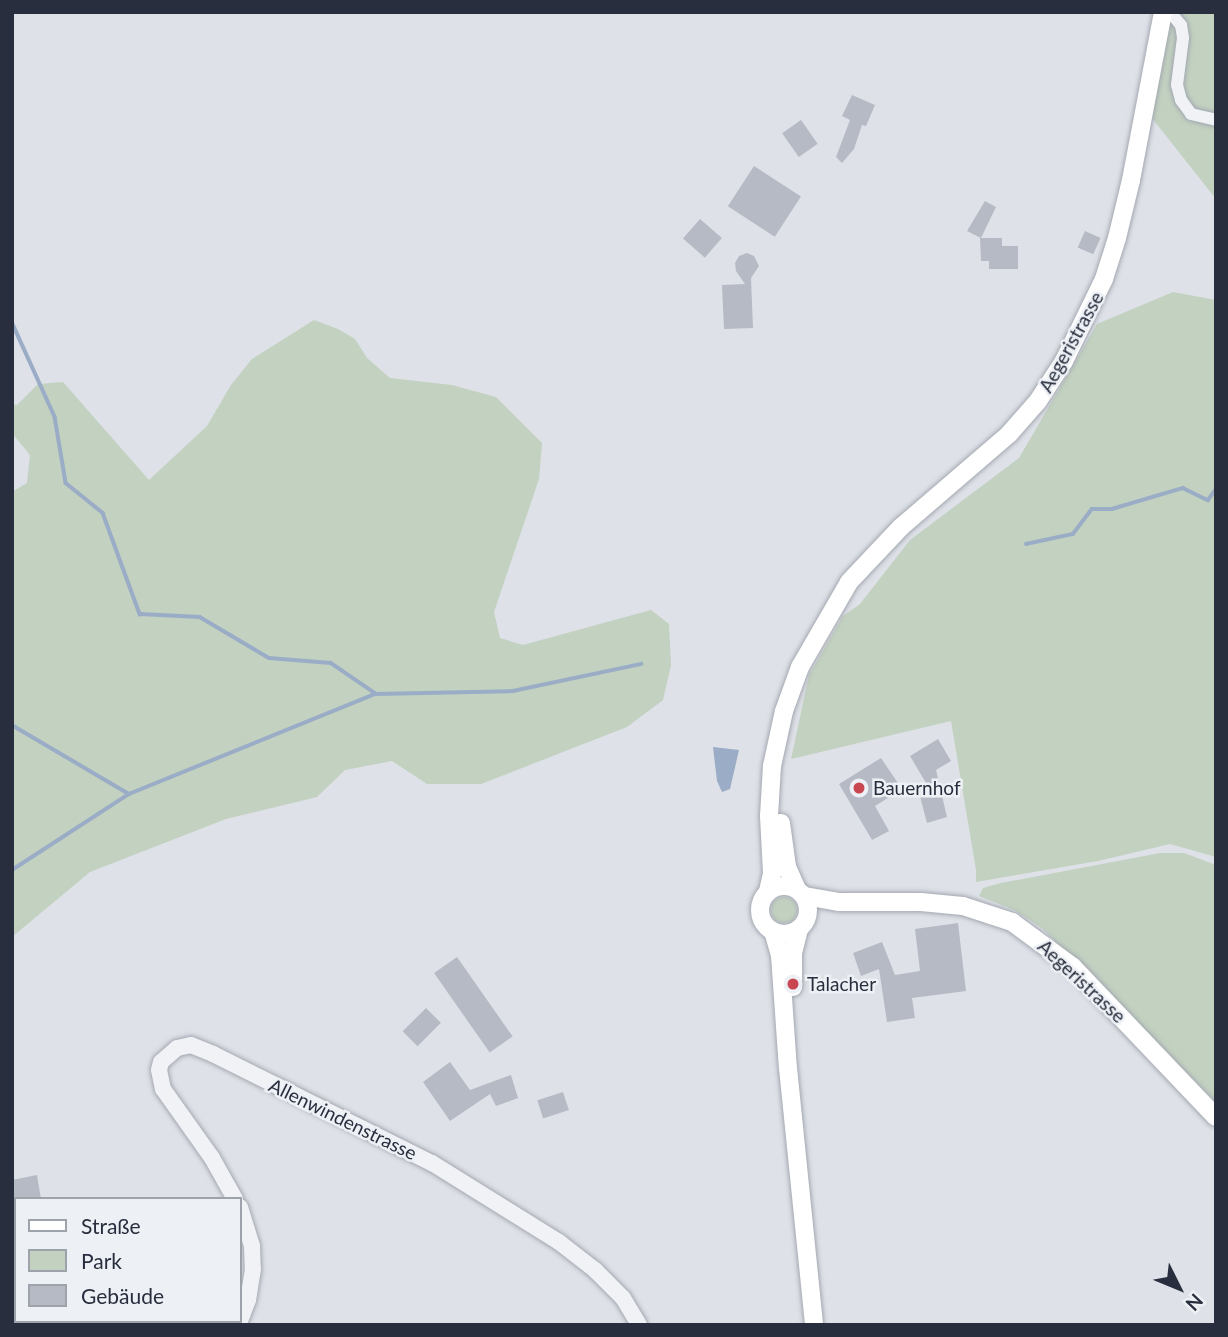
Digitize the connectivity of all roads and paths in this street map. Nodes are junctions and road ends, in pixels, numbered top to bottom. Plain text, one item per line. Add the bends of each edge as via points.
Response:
1 (1163, 12) edge
2 (1170, 12) edge
3 (1216, 120) edge
4 (800, 667) junction
5 (768, 891) junction
6 (801, 893) junction
7 (874, 903) junction
8 (802, 925) junction
9 (774, 931) junction
10 (794, 1102) junction
11 (1216, 1117) edge
12 (234, 1197) edge
13 (242, 1214) edge
14 (242, 1315) edge
15 (639, 1325) edge
16 (814, 1325) edge

1 - 4 main road, Aegeristrasse via 1117,238 1104,279 1064,361 1009,434 901,527 849,582
2 - 3 street via 1181,24 1183,38 1177,85 1181,100 1191,114
4 - 5 main road, Aegeristrasse via 772,766
4 - 6 main road, Aegeristrasse via 785,738 780,800 784,850
5 - 6 main road, Aegeristrasse via 781,886
5 - 9 main road, Aegeristrasse via 760,911
6 - 7 main road, Aegeristrasse via 830,902
6 - 8 main road, Aegeristrasse via 808,906
7 - 8 main road, Aegeristrasse
7 - 11 main road, Aegeristrasse via 964,906 1012,922 1073,967
8 - 9 main road, Aegeristrasse via 787,934
8 - 10 main road, Aegeristrasse via 793,953
9 - 10 main road, Aegeristrasse
10 - 16 main road, Aegeristrasse
12 - 15 street, Allenwindenstrasse via 163,1089 159,1070 177,1048 191,1045 213,1054 432,1163 558,1241 596,1270 623,1298
13 - 14 street via 253,1269

